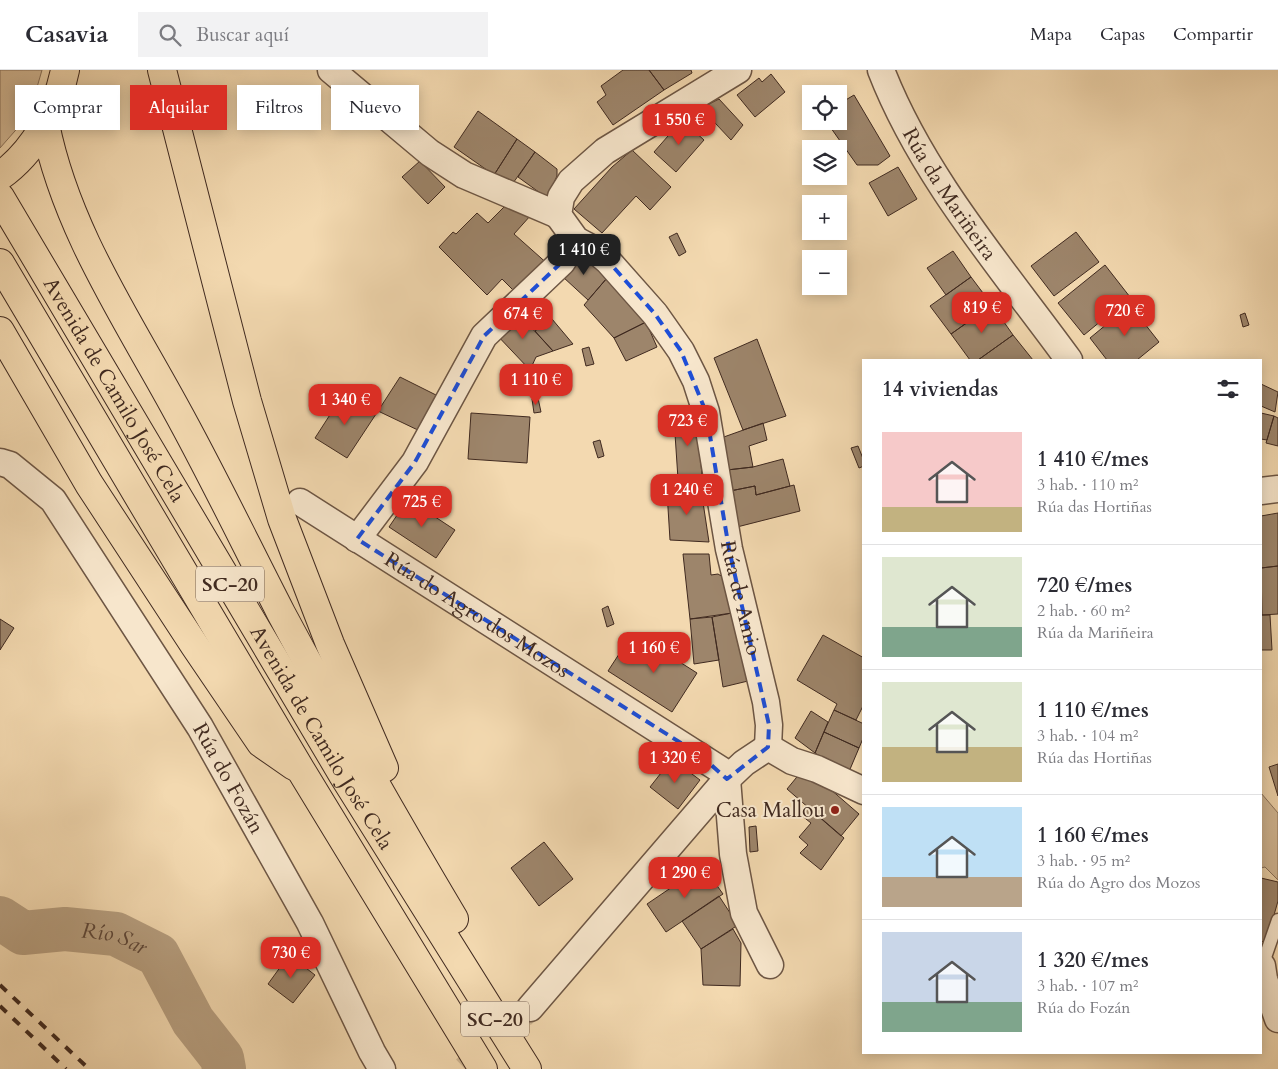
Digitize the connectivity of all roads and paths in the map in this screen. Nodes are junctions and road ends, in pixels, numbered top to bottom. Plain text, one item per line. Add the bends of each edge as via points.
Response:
1 (65, 70) edge
2 (162, 70) edge
3 (332, 70) edge
4 (738, 70) edge
5 (881, 70) edge
6 (60, 85) edge
7 (41, 130) edge
8 (46, 130) edge
9 (6, 172) edge
10 (0, 197) edge
11 (558, 215) junction
12 (576, 240) junction
13 (0, 263) edge
14 (0, 331) edge
15 (1067, 359) edge
16 (0, 362) edge
17 (0, 462) edge
18 (89, 484) junction
19 (1278, 489) edge
20 (1262, 492) edge
21 (300, 502) dead end
22 (357, 540) junction
23 (768, 748) junction
24 (302, 772) junction
25 (727, 779) junction
26 (862, 790) edge
27 (411, 847) junction
28 (1278, 920) edge
29 (770, 965) dead end
30 (1267, 967) edge
31 (463, 970) junction
32 (530, 1008) tunnel mouth
33 (1278, 1019) edge
34 (382, 1069) edge
35 (484, 1069) edge
36 (527, 1069) edge

1 - 6 highway
2 - 27 highway via 247,400 282,519 330,644 404,815
3 - 11 street via 430,153 464,176
4 - 11 street via 605,151 571,181 561,198
5 - 15 street, Rúa da Mariñeira via 893,101 929,167
7 - 9 highway
8 - 27 highway via 50,152 75,223 126,323 176,408 286,621
10 - 31 highway, Avenida de Camilo José Cela / SC-20
11 - 12 street, Rúa de Amio
12 - 22 street via 562,262 484,336 415,462
12 - 23 street, Rúa de Amio via 608,261 655,314 681,351 696,381 706,412 729,549 766,702
13 - 24 highway, Avenida de Camilo José Cela / SC-20
14 - 18 highway
16 - 18 highway via 41,423
17 - 34 street, Rúa do Fozán via 10,465 53,500 200,727 310,923
18 - 24 highway via 261,743
19 - 20 street
21 - 22 street, Rúa do Agro dos Mozos
22 - 25 street, Rúa do Agro dos Mozos via 700,755 721,770
23 - 25 street
23 - 26 street
24 - 35 highway, Avenida de Camilo José Cela / SC-20
25 - 29 street via 733,854 744,913
25 - 32 street
27 - 31 highway via 465,938
28 - 30 lane
30 - 33 street via 1264,979
31 - 36 highway, Avenida de Camilo José Cela / SC-20

